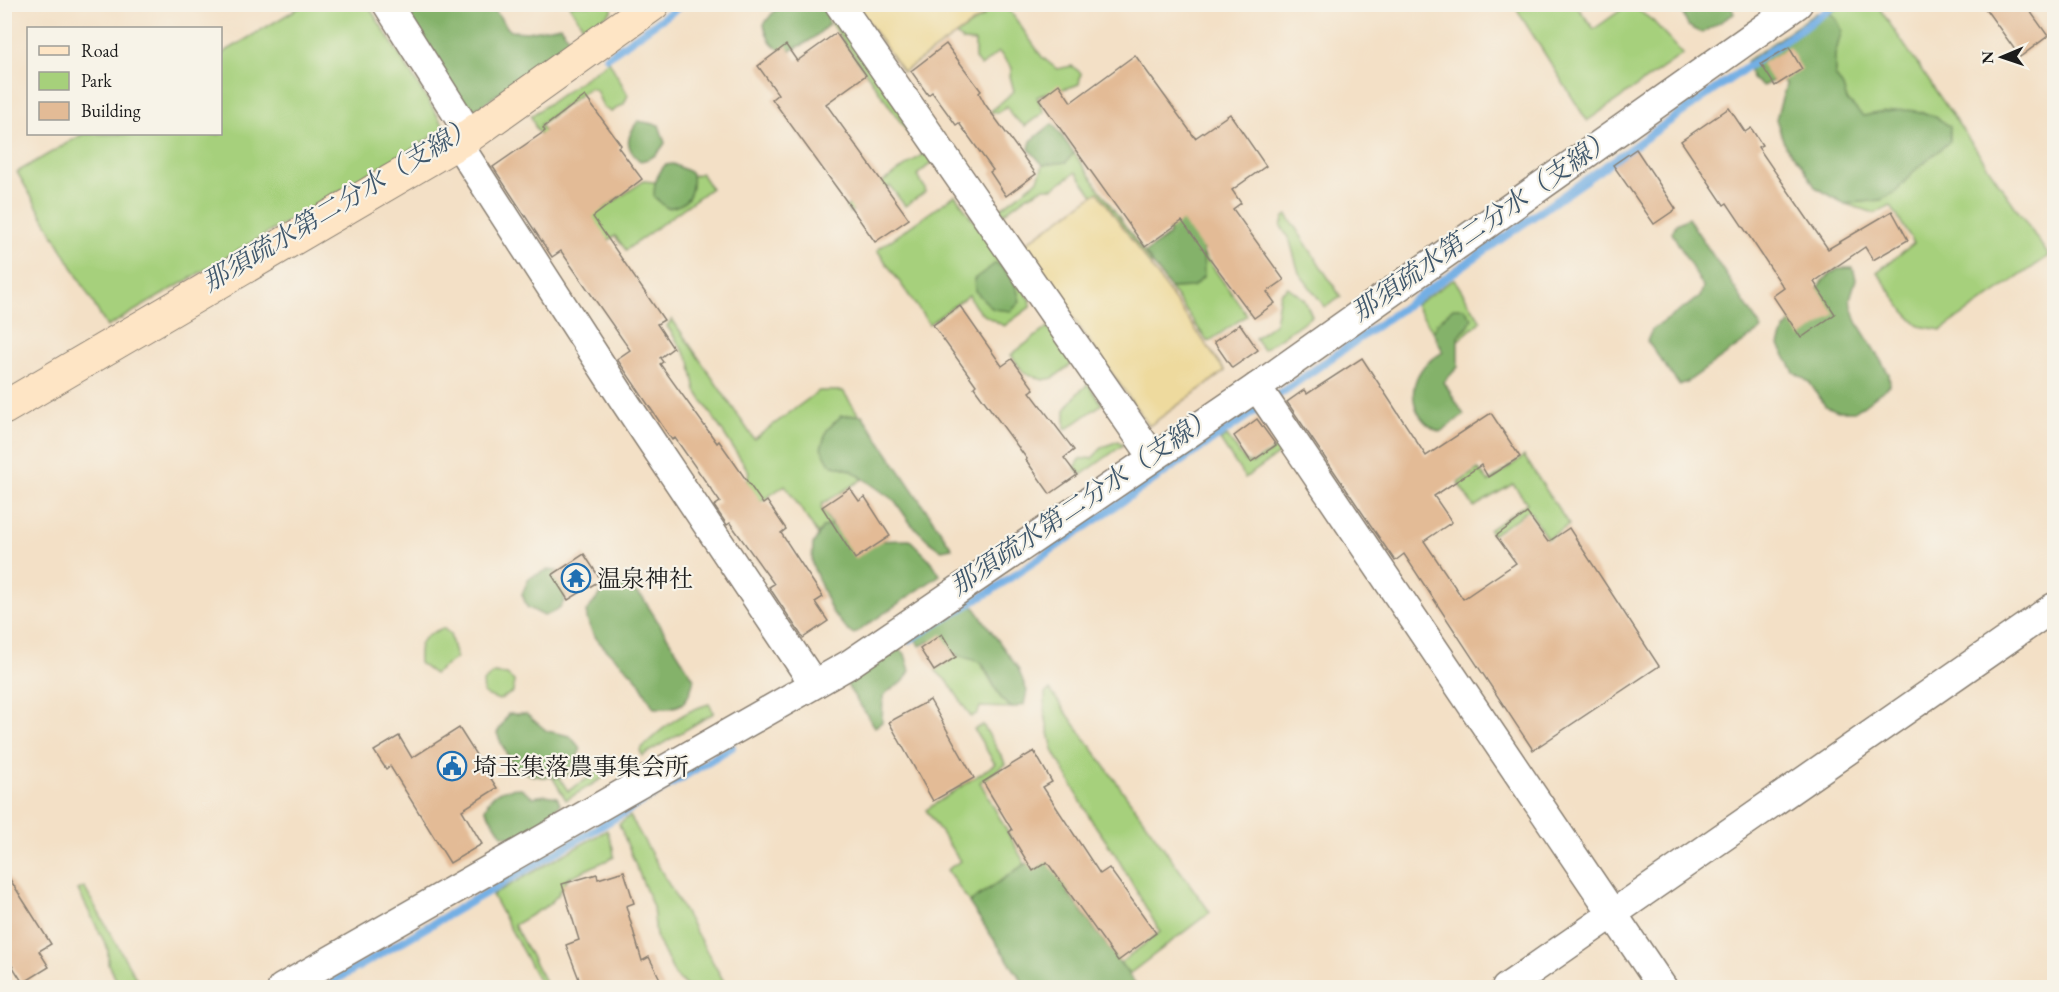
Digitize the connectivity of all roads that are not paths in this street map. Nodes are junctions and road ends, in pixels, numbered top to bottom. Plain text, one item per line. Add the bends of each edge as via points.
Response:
1 (387, 4) edge
2 (653, 4) edge
3 (839, 4) edge
4 (1798, 4) edge
5 (463, 138) junction
6 (1257, 387) junction
7 (4, 408) edge
8 (1153, 457) junction
9 (2055, 607) edge
10 (814, 684) junction
11 (1614, 912) junction
12 (282, 987) edge
13 (1506, 987) edge
14 (1664, 987) edge

1 - 5 street
2 - 5 street
3 - 8 street
4 - 6 street
5 - 7 street
5 - 10 street via 625,402
6 - 8 street
6 - 11 street
8 - 10 street via 848,665
9 - 11 street
10 - 12 street
11 - 13 street
11 - 14 street

